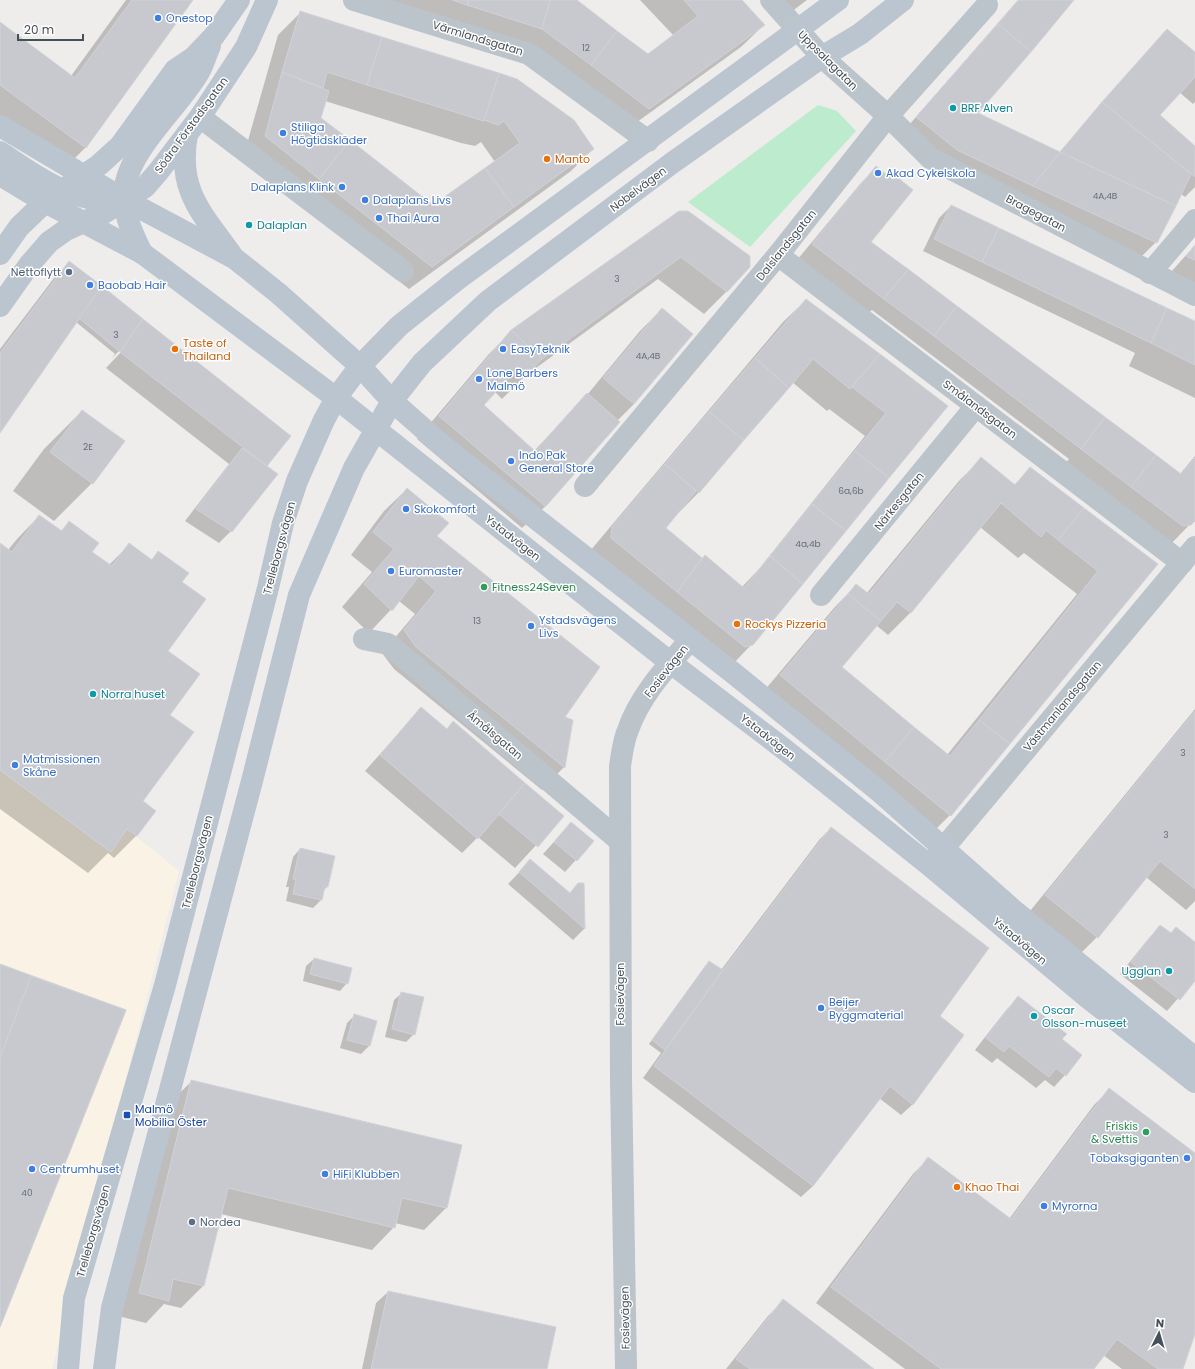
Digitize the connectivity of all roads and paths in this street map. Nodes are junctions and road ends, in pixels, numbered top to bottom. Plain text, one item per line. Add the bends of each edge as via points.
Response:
1 (239, 0) edge
2 (267, 0) edge
3 (354, 0) edge
4 (771, 0) edge
5 (838, 0) edge
6 (903, 0) edge
7 (988, 5) dead end
8 (797, 30) junction
9 (214, 36) junction
10 (822, 57) junction
11 (888, 116) junction
12 (200, 117) junction
13 (0, 126) edge
14 (187, 134) junction
15 (648, 141) junction
16 (0, 152) edge
17 (0, 175) edge
18 (84, 176) junction
19 (54, 196) junction
20 (125, 200) junction
21 (1195, 220) edge
22 (84, 221) junction
23 (142, 253) junction
24 (0, 254) edge
25 (778, 256) junction
26 (234, 258) junction
27 (403, 271) dead end
28 (1150, 273) junction
29 (1195, 295) edge
30 (0, 306) edge
31 (360, 366) junction
32 (336, 398) junction
33 (392, 401) junction
34 (976, 406) junction
35 (377, 429) junction
36 (585, 486) dead end
37 (1189, 555) edge
38 (821, 595) dead end
39 (364, 639) dead end
40 (690, 640) junction
41 (671, 663) junction
42 (620, 841) junction
43 (936, 857) junction
44 (1195, 1058) edge
45 (1195, 1082) edge
46 (68, 1369) edge
47 (104, 1369) edge
48 (626, 1369) edge

1 - 9 main road
2 - 12 main road, Södra Förstadsgatan via 246,47
3 - 15 street, Värmlandsgatan via 529,54
4 - 8 street, Uppsalagatan
5 - 8 main road
6 - 10 main road, Nobelvägen via 860,34
7 - 11 street, Dalslandsgatan
8 - 10 street, Uppsalagatan
8 - 15 main road
9 - 18 main road via 193,58 175,70 120,146
9 - 20 main road via 200,71 128,174
10 - 11 street, Uppsalagatan
10 - 33 main road, Nobelvägen via 672,163 488,301 422,363
11 - 25 street, Dalslandsgatan
11 - 28 street, Bragegatan via 930,158
12 - 14 main road, Södra Förstadsgatan
12 - 27 street
13 - 18 main road
14 - 20 main road, Södra Förstadsgatan via 145,187
14 - 26 main road via 184,168 193,198
15 - 31 main road via 458,279 399,326
16 - 19 main road via 43,181
17 - 19 main road
18 - 19 main road
18 - 20 main road
19 - 20 main road via 105,201
19 - 22 main road
19 - 24 main road via 19,227
20 - 22 main road, Södra Förstadsgatan
20 - 23 main road via 133,235
20 - 26 main road
21 - 28 street
22 - 23 main road
22 - 30 main road, Södra Förstadsgatan via 49,242
23 - 32 main road
25 - 34 street, Smålandsgatan
25 - 36 street, Dalslandsgatan
26 - 31 main road via 278,293
28 - 29 street, Bragegatan
31 - 32 main road, Trelleborgsvägen
31 - 33 main road, Ystadvägen
32 - 35 main road, Ystadvägen
32 - 46 main road, Trelleborgsvägen via 297,481 283,523 165,985 74,1298
33 - 35 main road
33 - 40 main road, Ystadvägen via 443,446
34 - 37 street, Smålandsgatan
34 - 38 street, Närkesgatan
35 - 41 main road, Ystadvägen
35 - 47 main road via 354,468 299,595 112,1308
37 - 43 street, Västmanlandsgatan
39 - 42 street, Åmålsgatan via 388,644
40 - 41 street, Fosievägen
40 - 43 main road, Ystadvägen via 880,792
41 - 42 street, Fosievägen via 657,679 635,713 624,741 620,766
41 - 43 main road, Ystadvägen via 784,749
42 - 48 street, Fosievägen
43 - 44 main road, Ystadvägen via 1012,909
43 - 45 main road, Ystadvägen via 1087,996

